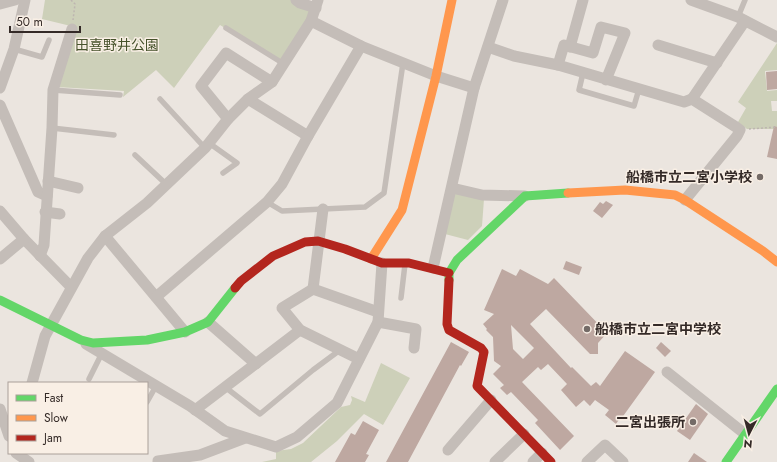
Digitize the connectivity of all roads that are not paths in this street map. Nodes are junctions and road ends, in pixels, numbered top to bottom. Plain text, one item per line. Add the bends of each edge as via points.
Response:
1 (15, 0) edge
2 (25, 0) edge
3 (296, 0) edge
4 (452, 0) edge
5 (503, 0) edge
6 (583, 0) edge
7 (691, 0) edge
8 (745, 0) edge
9 (0, 4) edge
10 (317, 4) edge
11 (713, 4) edge
12 (742, 19) junction
13 (311, 21) junction
14 (226, 28) dead end
15 (72, 30) road end
16 (777, 37) edge
17 (49, 40) dead end
18 (658, 44) dead end
19 (361, 46) junction
20 (488, 47) junction
21 (570, 47) junction
22 (14, 49) junction
23 (716, 63) junction
24 (284, 64) junction
25 (402, 64) junction
26 (558, 65) junction
27 (583, 73) junction
28 (436, 76) junction
29 (606, 80) junction
30 (272, 82) junction
31 (0, 88) edge
32 (474, 88) junction
33 (639, 89) junction
34 (53, 90) junction
35 (120, 95) dead end
36 (160, 99) dead end
37 (248, 99) junction
38 (692, 99) junction
39 (0, 105) edge
40 (228, 119) junction
41 (52, 128) junction
42 (114, 135) dead end
43 (308, 136) junction
44 (207, 146) junction
45 (135, 155) dead end
46 (223, 173) dead end
47 (48, 181) junction
48 (166, 184) junction
49 (78, 188) dead end
50 (452, 188) junction
51 (47, 196) junction
52 (525, 196) junction
53 (685, 200) junction
54 (267, 202) junction
55 (323, 209) junction
56 (0, 211) edge
57 (46, 212) junction
58 (60, 214) dead end
59 (105, 236) junction
60 (24, 239) junction
61 (318, 241) junction
62 (40, 256) junction
63 (0, 258) edge
64 (371, 259) junction
65 (777, 262) edge
66 (382, 263) junction
67 (405, 263) junction
68 (433, 268) junction
69 (449, 274) junction
70 (71, 287) junction
71 (313, 289) junction
72 (156, 297) junction
73 (401, 298) dead end
74 (0, 300) edge
75 (378, 317) junction
76 (208, 322) junction
77 (51, 326) junction
78 (300, 330) junction
79 (185, 332) junction
80 (81, 340) junction
81 (414, 348) dead end
82 (340, 350) junction
83 (102, 353) junction
84 (359, 359) junction
85 (256, 364) junction
86 (667, 372) dead end
87 (89, 379) dead end
88 (32, 382) edge
89 (156, 386) junction
90 (225, 387) junction
91 (777, 389) edge
92 (148, 400) edge
93 (491, 400) junction
94 (0, 409) edge
95 (195, 410) junction
96 (8, 433) edge
97 (524, 434) junction
98 (745, 434) junction
99 (245, 438) junction
100 (448, 450) dead end
101 (542, 453) junction
102 (17, 454) edge
103 (201, 458) edge
104 (728, 461) edge
105 (29, 462) edge
106 (158, 462) edge
107 (495, 462) edge
108 (533, 462) edge
109 (551, 462) edge
110 (587, 462) edge
111 (623, 462) edge

1 - 9 street
2 - 22 street
3 - 10 street via 300,3
4 - 28 main road
5 - 20 street
6 - 21 street
7 - 11 street
8 - 12 lane
10 - 13 street
11 - 12 street
12 - 16 street
12 - 23 street
13 - 19 street
13 - 24 street
14 - 24 lane
15 - 34 street
17 - 22 lane via 42,57
18 - 23 street
19 - 25 street
19 - 43 street
20 - 26 street via 514,56
20 - 32 street
21 - 26 street via 564,45
21 - 29 street via 593,53 601,27 625,33
22 - 31 street
23 - 38 street
24 - 30 street
25 - 28 street
25 - 55 lane via 384,193 365,207
26 - 27 street
27 - 29 street
27 - 33 lane via 579,90 634,106
28 - 32 street
28 - 64 main road via 402,210
29 - 33 street
30 - 37 street
30 - 40 street via 226,53 202,86
32 - 50 street
33 - 38 street via 684,102
34 - 35 lane
34 - 41 street
36 - 44 lane
37 - 40 street
37 - 43 street
38 - 53 street via 740,130
39 - 51 street via 38,192
40 - 44 street
41 - 42 lane
41 - 47 street
43 - 54 street via 282,184
44 - 46 lane via 237,163
44 - 48 street
45 - 48 lane
47 - 49 street
47 - 51 street
48 - 59 street via 148,202
50 - 52 street via 482,195
50 - 68 street
51 - 57 street
52 - 53 main road via 625,190 675,195
52 - 69 main road via 457,260
53 - 65 main road
54 - 55 lane via 282,211
54 - 72 street
55 - 61 street
56 - 60 street
57 - 58 street
57 - 62 street via 44,245
59 - 70 street
59 - 72 street
60 - 62 street
60 - 63 street
61 - 64 main road via 345,248
61 - 71 street
61 - 76 main road via 305,242 273,256 241,281
62 - 70 street
64 - 66 main road
66 - 67 main road
66 - 75 street
67 - 68 main road
67 - 73 lane
68 - 69 main road
69 - 93 main road via 449,330 484,352 477,386
70 - 77 street
71 - 75 street
71 - 78 street via 282,308
72 - 79 street
74 - 77 main road
75 - 81 street via 416,329
75 - 84 street
76 - 79 main road
76 - 85 street
77 - 80 main road
77 - 88 street via 45,336
78 - 82 street
78 - 85 street
79 - 80 main road via 147,340 94,343
80 - 83 street
82 - 84 street
82 - 90 lane via 260,414
83 - 87 lane
83 - 89 street
84 - 99 street via 337,403 297,437 276,447
85 - 90 street
86 - 98 street
89 - 92 lane
89 - 95 street
90 - 95 street
91 - 98 main road
93 - 97 main road
93 - 100 street
94 - 96 street
95 - 99 street via 225,431
97 - 101 main road
97 - 107 street
98 - 104 main road
99 - 103 street
101 - 108 street
101 - 109 main road
102 - 105 street
103 - 106 street
110 - 111 street via 605,445

